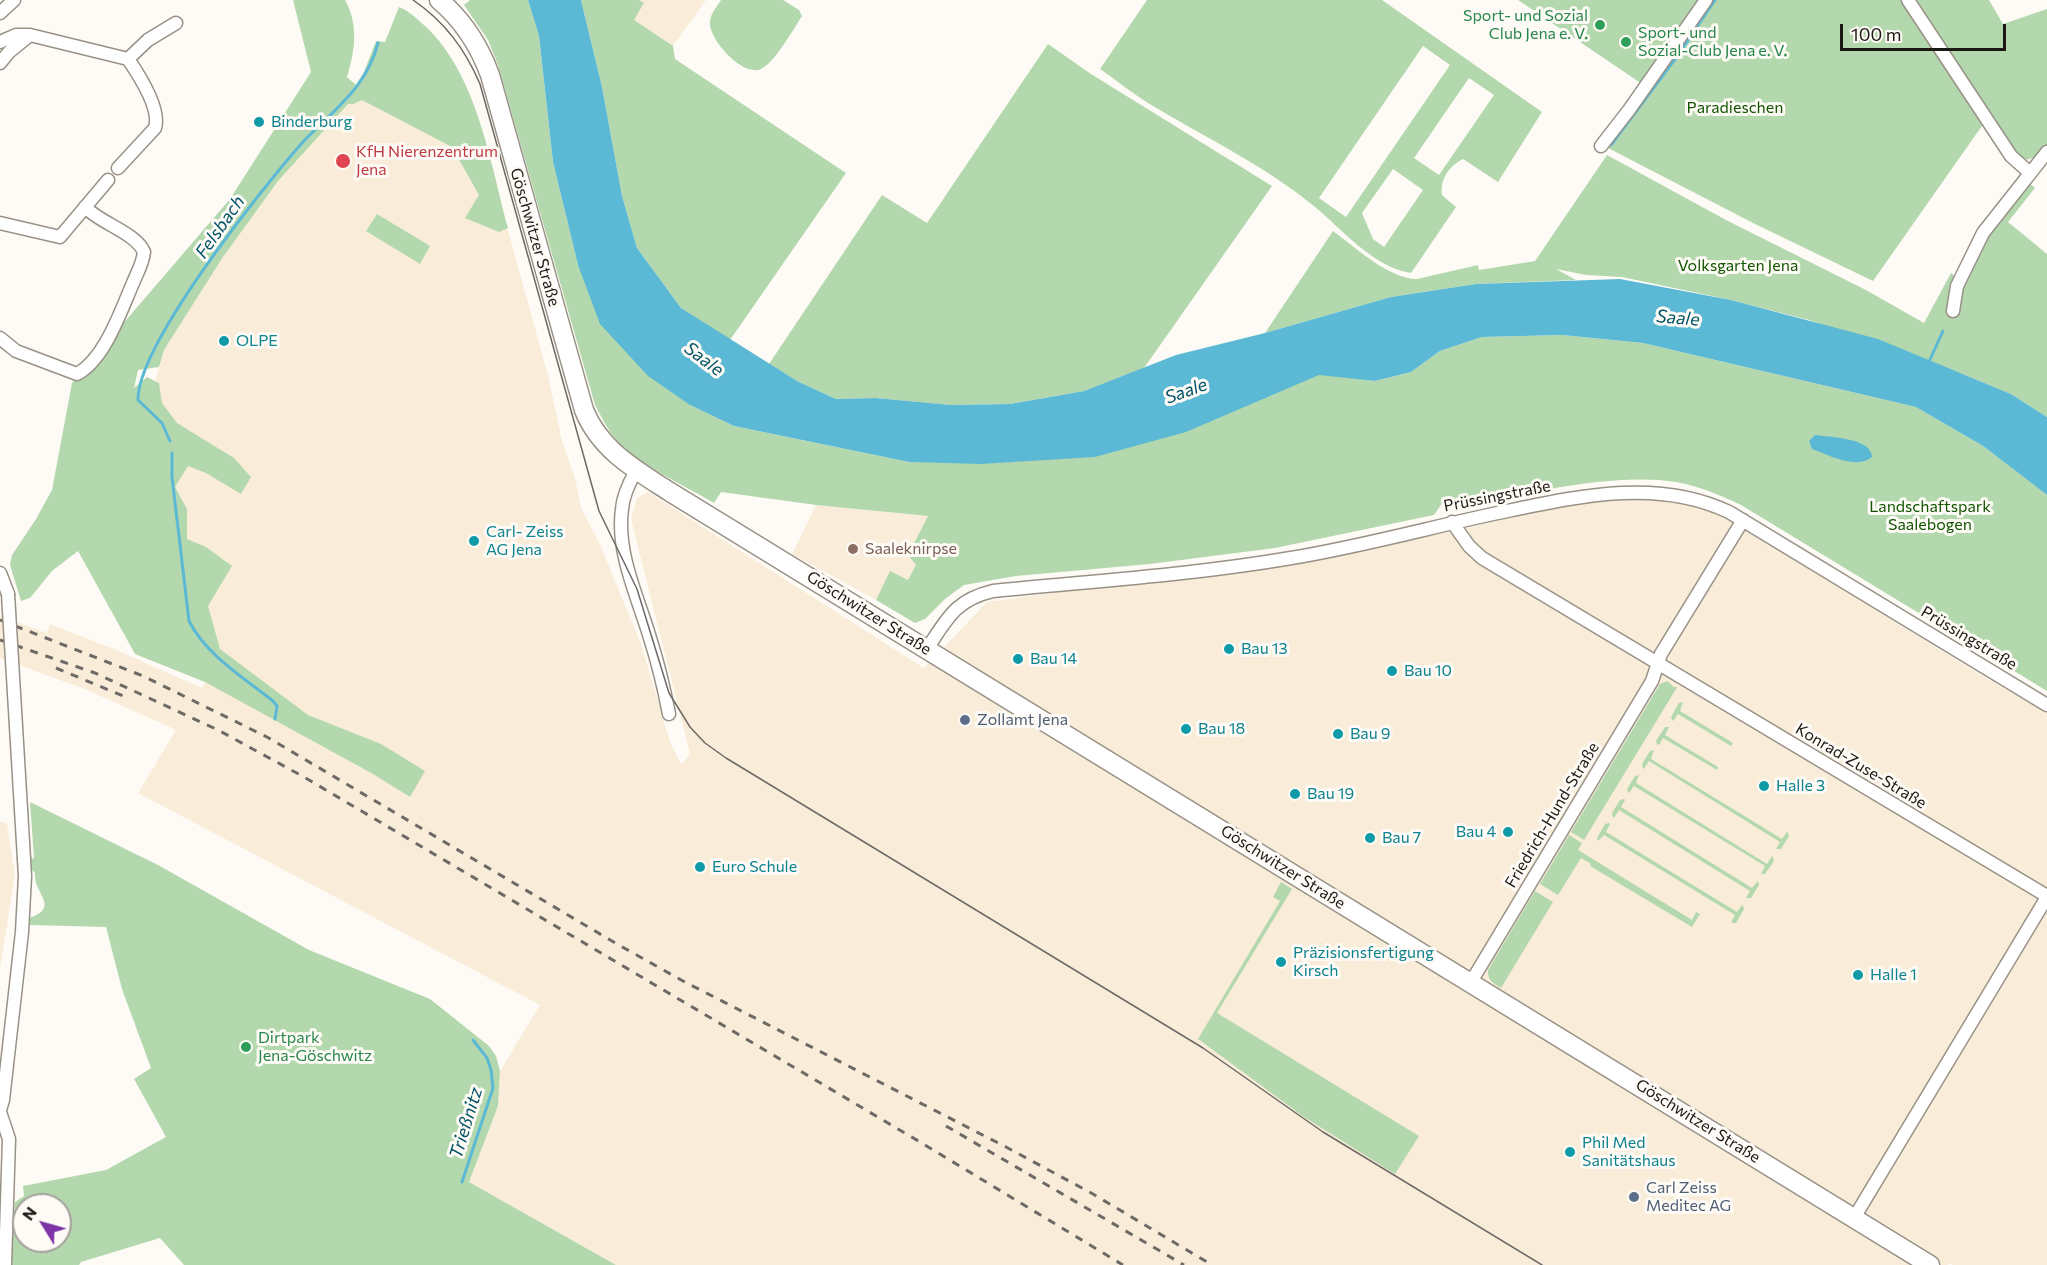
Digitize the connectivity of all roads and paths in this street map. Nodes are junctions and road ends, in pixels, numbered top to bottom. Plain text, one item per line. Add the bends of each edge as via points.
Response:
1 (14, 0) edge
2 (439, 0) edge
3 (1706, 0) edge
4 (1908, 0) edge
5 (0, 13) edge
6 (176, 23) dead end
7 (30, 35) junction
8 (0, 42) edge
9 (128, 59) junction
10 (0, 63) edge
11 (1601, 146) dead end
12 (2047, 152) edge
13 (118, 168) dead end
14 (2030, 173) junction
15 (108, 180) dead end
16 (85, 207) junction
17 (0, 223) edge
18 (1953, 311) dead end
19 (0, 338) edge
20 (636, 471) junction
21 (1743, 520) junction
22 (1452, 522) junction
23 (0, 573) edge
24 (927, 649) junction
25 (1658, 663) junction
26 (2047, 705) edge
27 (669, 714) dead end
28 (2047, 896) edge
29 (1471, 982) junction
30 (0, 1111) edge
31 (1854, 1218) junction
32 (4, 1265) edge
33 (1930, 1265) edge

1 - 5 street
2 - 20 main road, Göschwitzer Straße via 471,34 490,75 588,419 607,446
3 - 11 street
4 - 14 street via 2011,156
6 - 9 street via 156,34
7 - 8 street via 15,35
7 - 9 street
7 - 10 street
9 - 13 street via 151,100 157,121
12 - 14 street
14 - 18 street via 1983,233 1957,286
15 - 16 street
16 - 17 street via 60,237
16 - 19 street via 136,241 144,252 105,343 77,374 16,351
20 - 24 main road, Göschwitzer Straße
20 - 27 street via 623,499 621,527 627,567
21 - 22 street, Prüssingstraße via 1705,502 1672,494 1620,492
21 - 25 street, Friedrich-Hund-Straße
21 - 26 street, Prüssingstraße
22 - 24 street, Prüssingstraße via 1290,558 986,592 960,604
22 - 25 street via 1482,558
23 - 30 street, bridge via 8,594 26,876
24 - 29 main road, Göschwitzer Straße
25 - 28 street, Konrad-Zuse-Straße
25 - 29 street, Friedrich-Hund-Straße via 1652,681
28 - 31 street, Konrad-Zuse-Straße
29 - 31 main road, Göschwitzer Straße
30 - 32 street via 9,1139
31 - 33 main road, Göschwitzer Straße

